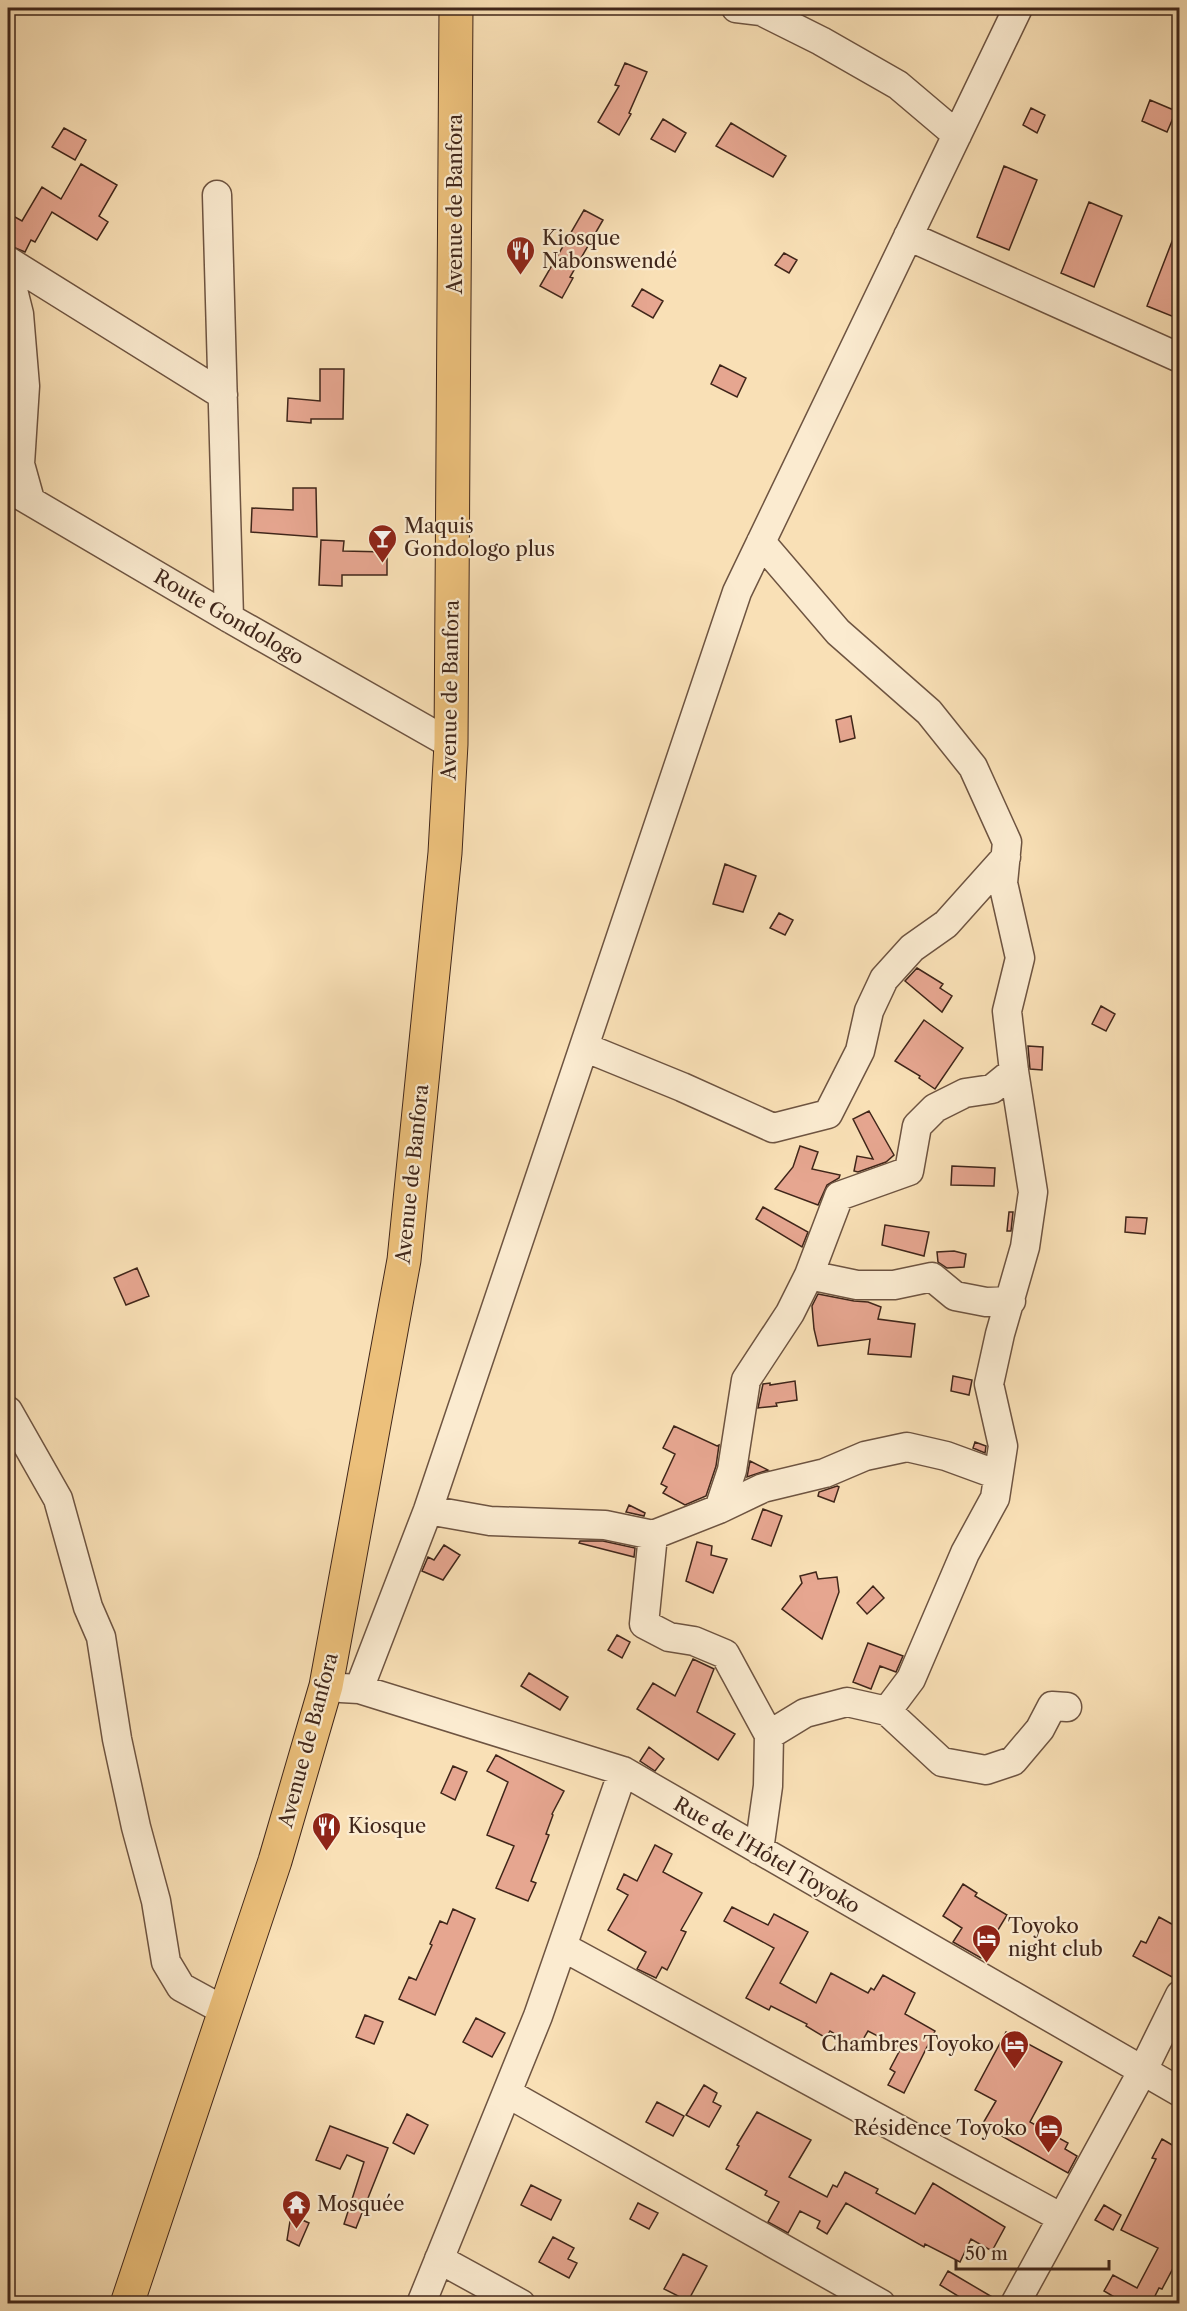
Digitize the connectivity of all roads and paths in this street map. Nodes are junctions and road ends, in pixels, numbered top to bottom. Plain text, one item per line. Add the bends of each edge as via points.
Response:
1 (456, 8) edge
2 (736, 8) edge
3 (1018, 8) edge
4 (957, 135) junction
5 (217, 195) dead end
6 (908, 236) junction
7 (8, 261) edge
8 (8, 270) edge
9 (1179, 358) edge
10 (223, 395) junction
11 (19, 494) edge
12 (761, 542) junction
13 (229, 618) junction
14 (451, 744) junction
15 (1005, 857) junction
16 (584, 1047) junction
17 (1014, 1071) junction
18 (809, 1275) junction
19 (1011, 1301) junction
20 (8, 1411) edge
21 (998, 1475) junction
22 (719, 1509) junction
23 (428, 1510) junction
24 (653, 1535) junction
25 (326, 1686) junction
26 (359, 1689) junction
27 (1067, 1707) dead end
28 (887, 1711) junction
29 (769, 1735) junction
30 (623, 1771) junction
31 (759, 1850) junction
32 (563, 1947) junction
33 (1179, 1995) edge
34 (225, 2011) junction
35 (1142, 2072) junction
36 (1179, 2092) edge
37 (507, 2093) junction
38 (1062, 2218) junction
39 (439, 2259) junction
40 (127, 2304) edge
41 (421, 2304) edge
42 (521, 2304) edge
43 (881, 2304) edge
44 (1014, 2304) edge

1 - 14 main road, Avenue de Banfora
2 - 4 street via 761,11 869,68 898,85
3 - 4 street
4 - 6 street
5 - 10 street
6 - 9 street
6 - 12 street
7 - 10 street
8 - 11 street via 19,314 25,386
10 - 13 street
11 - 13 street, Route Gondologo
12 - 15 street via 838,632 929,712 973,767 1007,842
12 - 16 street via 737,592
13 - 14 street, Route Gondologo
14 - 25 main road, Avenue de Banfora via 445,853 404,1260
15 - 16 street via 946,924 912,948 884,979 869,1011 860,1051 828,1114 773,1128
15 - 17 street via 1003,883 1020,958 1007,1011
16 - 23 street
17 - 18 street via 992,1089 965,1093 934,1108 917,1126 909,1171 839,1196
17 - 19 street via 1033,1192 1025,1247
18 - 19 street via 857,1285 894,1285 932,1277 954,1296 986,1302
18 - 22 street via 790,1313 746,1380 732,1470
19 - 21 street via 989,1384 1004,1446
20 - 34 street via 58,1499 88,1607 101,1637 117,1739 156,1901 166,1962 181,1987
21 - 22 street via 907,1447 763,1488
21 - 28 street via 995,1498 965,1553 911,1679
22 - 24 street
23 - 24 street via 490,1521 605,1525
23 - 26 street
24 - 29 street via 644,1624 669,1637 694,1641 725,1654
25 - 26 street, Rue de l'Hôtel Toyoko
25 - 34 main road, Avenue de Banfora via 275,1861
26 - 30 street, Rue de l'Hôtel Toyoko
27 - 28 street via 1052,1706 1040,1729 1013,1761 986,1770 942,1762
28 - 29 street via 847,1702 806,1713
29 - 31 street via 768,1786
30 - 31 street, Rue de l'Hôtel Toyoko
30 - 32 street
31 - 35 street, Rue de l'Hôtel Toyoko
32 - 37 street
32 - 38 street
33 - 35 street
34 - 40 main road, Avenue de Banfora
35 - 36 street, Rue de l'Hôtel Toyoko
35 - 38 street
37 - 39 street
37 - 43 street
38 - 44 street
39 - 41 street
39 - 42 street

